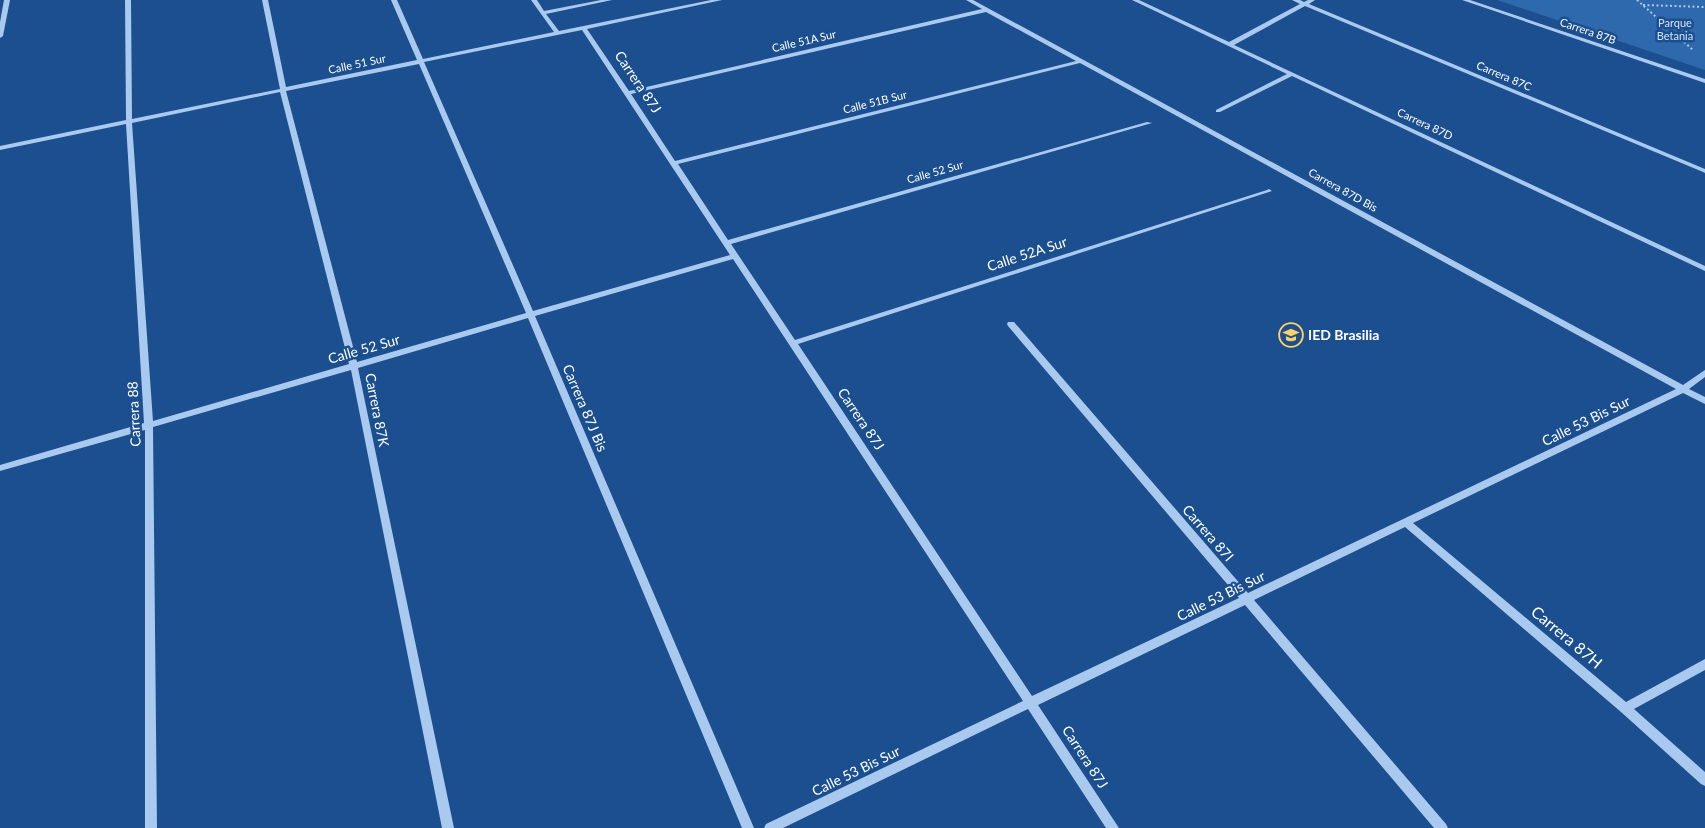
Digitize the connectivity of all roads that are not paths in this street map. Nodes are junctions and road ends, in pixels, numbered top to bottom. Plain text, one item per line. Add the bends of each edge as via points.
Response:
1 (7, 0) edge
2 (128, 0) edge
3 (265, 0) edge
4 (394, 0) edge
5 (534, 0) edge
6 (609, 0) edge
7 (718, 0) edge
8 (969, 0) edge
9 (1135, 0) edge
10 (1294, 0) edge
11 (1312, 0) edge
12 (1465, 0) edge
13 (1304, 4) junction
14 (986, 10) junction
15 (543, 13) junction
16 (584, 28) junction
17 (557, 33) junction
18 (0, 36) edge
19 (1229, 44) junction
20 (421, 61) junction
21 (1081, 61) junction
22 (1292, 74) junction
23 (1705, 81) edge
24 (283, 90) junction
25 (627, 92) junction
26 (1218, 111) dead end
27 (129, 121) junction
28 (1149, 122) dead end
29 (0, 148) edge
30 (674, 163) junction
31 (1705, 171) edge
32 (1269, 191) dead end
33 (727, 243) junction
34 (735, 256) junction
35 (1704, 266) edge
36 (531, 315) junction
37 (1011, 324) dead end
38 (793, 344) junction
39 (354, 366) junction
40 (1705, 373) edge
41 (1684, 389) junction
42 (1705, 401) edge
43 (149, 426) junction
44 (0, 468) edge
45 (1406, 523) junction
46 (1246, 599) junction
47 (1705, 664) edge
48 (1031, 702) junction
49 (1625, 708) junction
50 (1705, 780) edge
51 (151, 828) edge
52 (448, 828) edge
53 (748, 828) edge
54 (770, 828) edge
55 (1113, 828) edge
56 (1442, 828) edge

1 - 18 street
2 - 27 street, Carrera 88
3 - 24 street, Carrera 87K
4 - 20 street, Carrera 87J Bis
5 - 15 street
6 - 15 street
7 - 16 street, Calle 51 Sur
8 - 14 street, Carrera 87D Bis
9 - 19 street, Carrera 87D
10 - 13 street, Carrera 87C
11 - 13 street
12 - 23 street, Carrera 87B
13 - 19 street
13 - 31 street, Carrera 87C
14 - 21 street, Carrera 87D Bis
14 - 25 street, Calle 51A Sur
15 - 17 street
16 - 17 street, Calle 51 Sur
16 - 25 street, Carrera 87J
17 - 20 street, Calle 51 Sur
19 - 22 street, Carrera 87D
20 - 24 street, Calle 51 Sur
20 - 36 street, Carrera 87J Bis
21 - 30 street, Calle 51B Sur
21 - 41 street, Carrera 87D Bis
22 - 26 street
22 - 35 street, Carrera 87D
24 - 27 street, Calle 51 Sur
24 - 39 street, Carrera 87K
25 - 30 street, Carrera 87J
27 - 29 street, Calle 51 Sur
27 - 43 street, Carrera 88
28 - 33 street, Calle 52 Sur
30 - 33 street, Carrera 87J
32 - 38 street, Calle 52A Sur
33 - 34 street, Carrera 87J
34 - 36 street, Calle 52 Sur
34 - 38 street, Carrera 87J
36 - 39 street, Calle 52 Sur
36 - 53 street, Carrera 87J Bis
37 - 46 street, Carrera 87I
38 - 48 street, Carrera 87J
39 - 43 street, Calle 52 Sur
39 - 52 street, Carrera 87K
40 - 41 street
41 - 42 street, Carrera 87D Bis
41 - 45 street, Calle 53 Bis Sur
43 - 44 street, Calle 52 Sur
43 - 51 street, Carrera 88
45 - 46 street, Calle 53 Bis Sur
45 - 49 street, Carrera 87H
46 - 48 street, Calle 53 Bis Sur
46 - 56 street, Carrera 87I
47 - 49 street
48 - 54 street, Calle 53 Bis Sur
48 - 55 street, Carrera 87J
49 - 50 street, Carrera 87H

